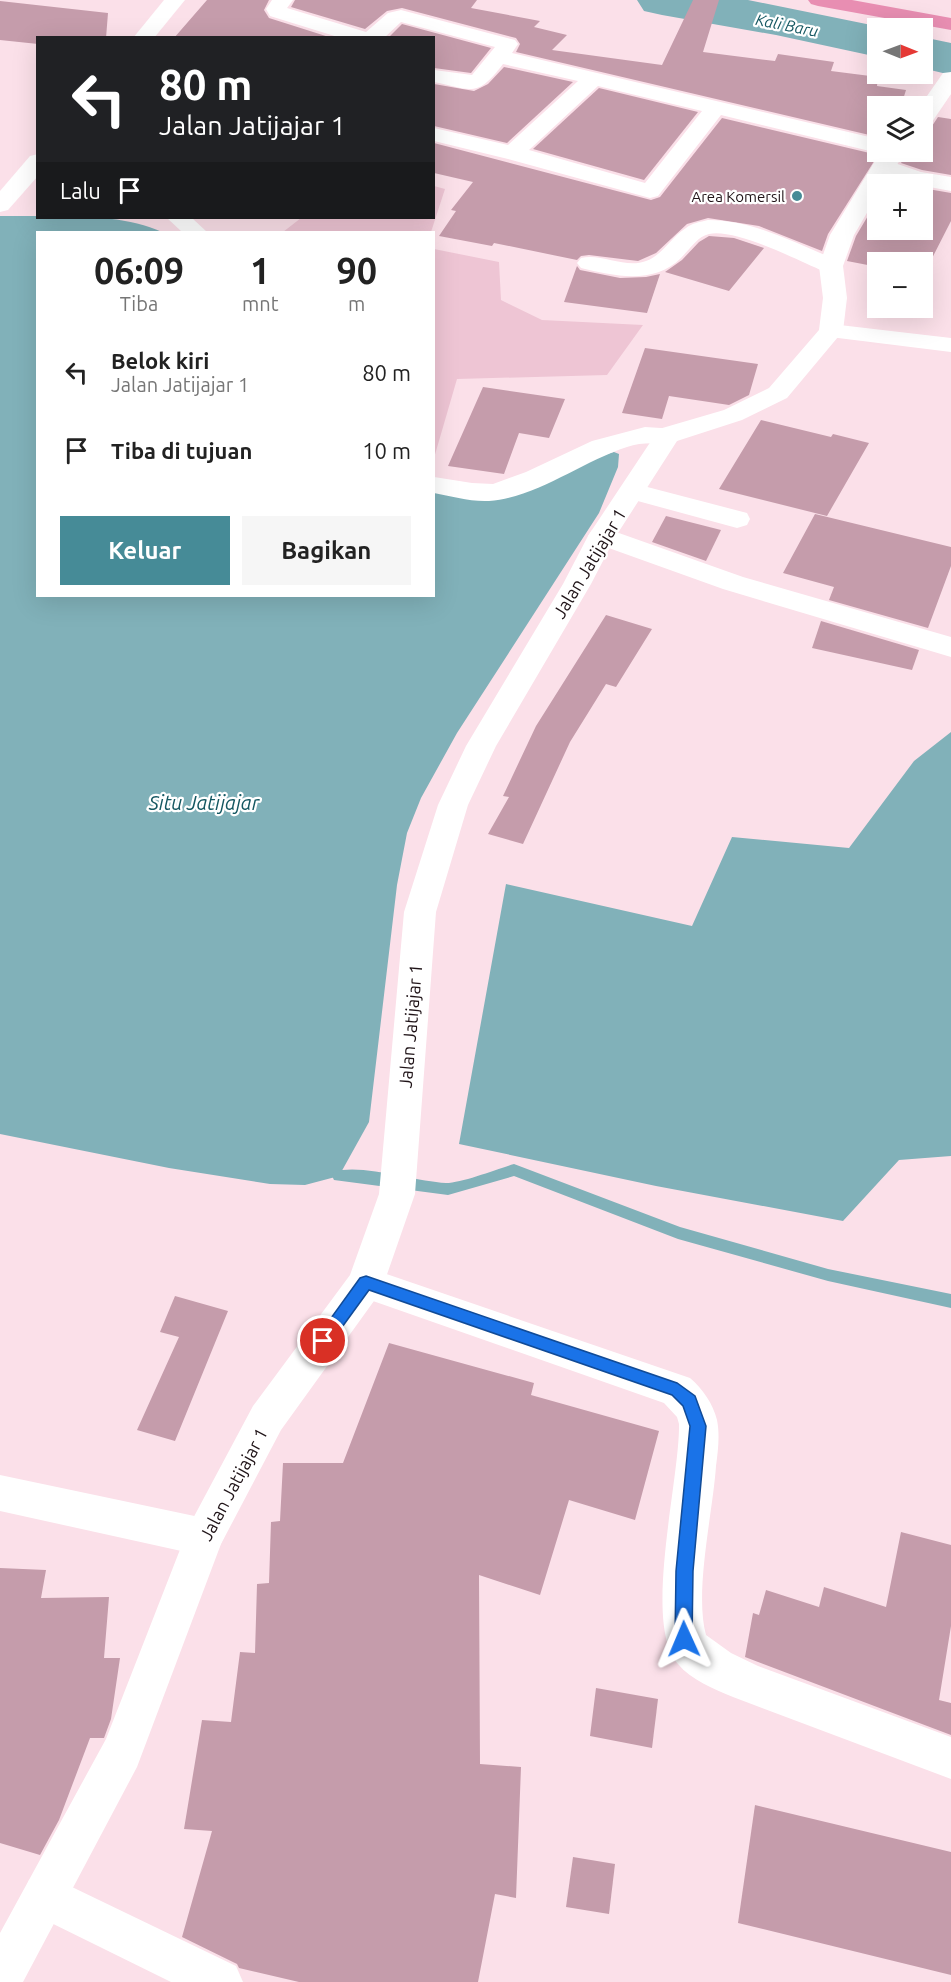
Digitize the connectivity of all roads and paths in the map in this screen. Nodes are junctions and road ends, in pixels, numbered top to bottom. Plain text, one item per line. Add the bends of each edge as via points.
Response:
1 (175, 0) edge
2 (283, 0) edge
3 (818, 0) edge
4 (900, 0) edge
5 (951, 9) edge
6 (951, 24) edge
7 (145, 36) edge
8 (358, 36) edge
9 (373, 36) edge
10 (497, 56) junction
11 (435, 76) edge
12 (593, 79) junction
13 (950, 81) edge
14 (933, 105) edge
15 (716, 107) junction
16 (435, 135) edge
17 (867, 150) edge
18 (513, 153) junction
19 (881, 162) edge
20 (894, 162) edge
21 (36, 163) edge
22 (951, 184) edge
23 (0, 205) edge
24 (180, 219) edge
25 (194, 231) edge
26 (589, 263) dead end
27 (831, 266) junction
28 (831, 331) junction
29 (951, 345) edge
30 (668, 435) junction
31 (435, 485) edge
32 (632, 491) junction
33 (737, 519) dead end
34 (602, 536) junction
35 (951, 647) edge
36 (366, 1282) junction
37 (0, 1493) edge
38 (204, 1537) junction
39 (951, 1758) edge
40 (45, 1896) junction
41 (0, 1979) edge
42 (220, 1982) edge

1 - 7 street
2 - 8 street via 277,12
3 - 6 highway
4 - 5 highway
9 - 10 street via 401,16 508,44
10 - 11 street via 480,80 472,83
10 - 12 street
12 - 15 street
12 - 18 street
13 - 14 street
15 - 17 street
15 - 18 street via 650,191
16 - 18 street
19 - 27 street via 842,235
20 - 22 street via 916,178
21 - 23 street
24 - 25 street
26 - 27 street via 651,268 662,263 693,232 708,227 746,232
27 - 28 street via 835,298
28 - 29 street
28 - 30 street via 778,393 733,415
30 - 31 street via 628,439 573,459 531,481 492,493
30 - 32 street, Jalan Jatijajar 1
32 - 33 street
32 - 34 street, Jalan Jatijajar 1
34 - 35 street via 733,583
34 - 36 street, Jalan Jatijajar 1 via 481,746 453,804 420,912 397,1182
36 - 38 street, Jalan Jatijajar 1 via 267,1418
36 - 39 street via 677,1390 689,1401 698,1426 683,1594 682,1627 690,1648 713,1665 765,1690
37 - 38 street
38 - 40 street, Jalan Jatijajar 1 via 122,1752
40 - 41 street, Jalan Jatijajar 1
40 - 42 street

